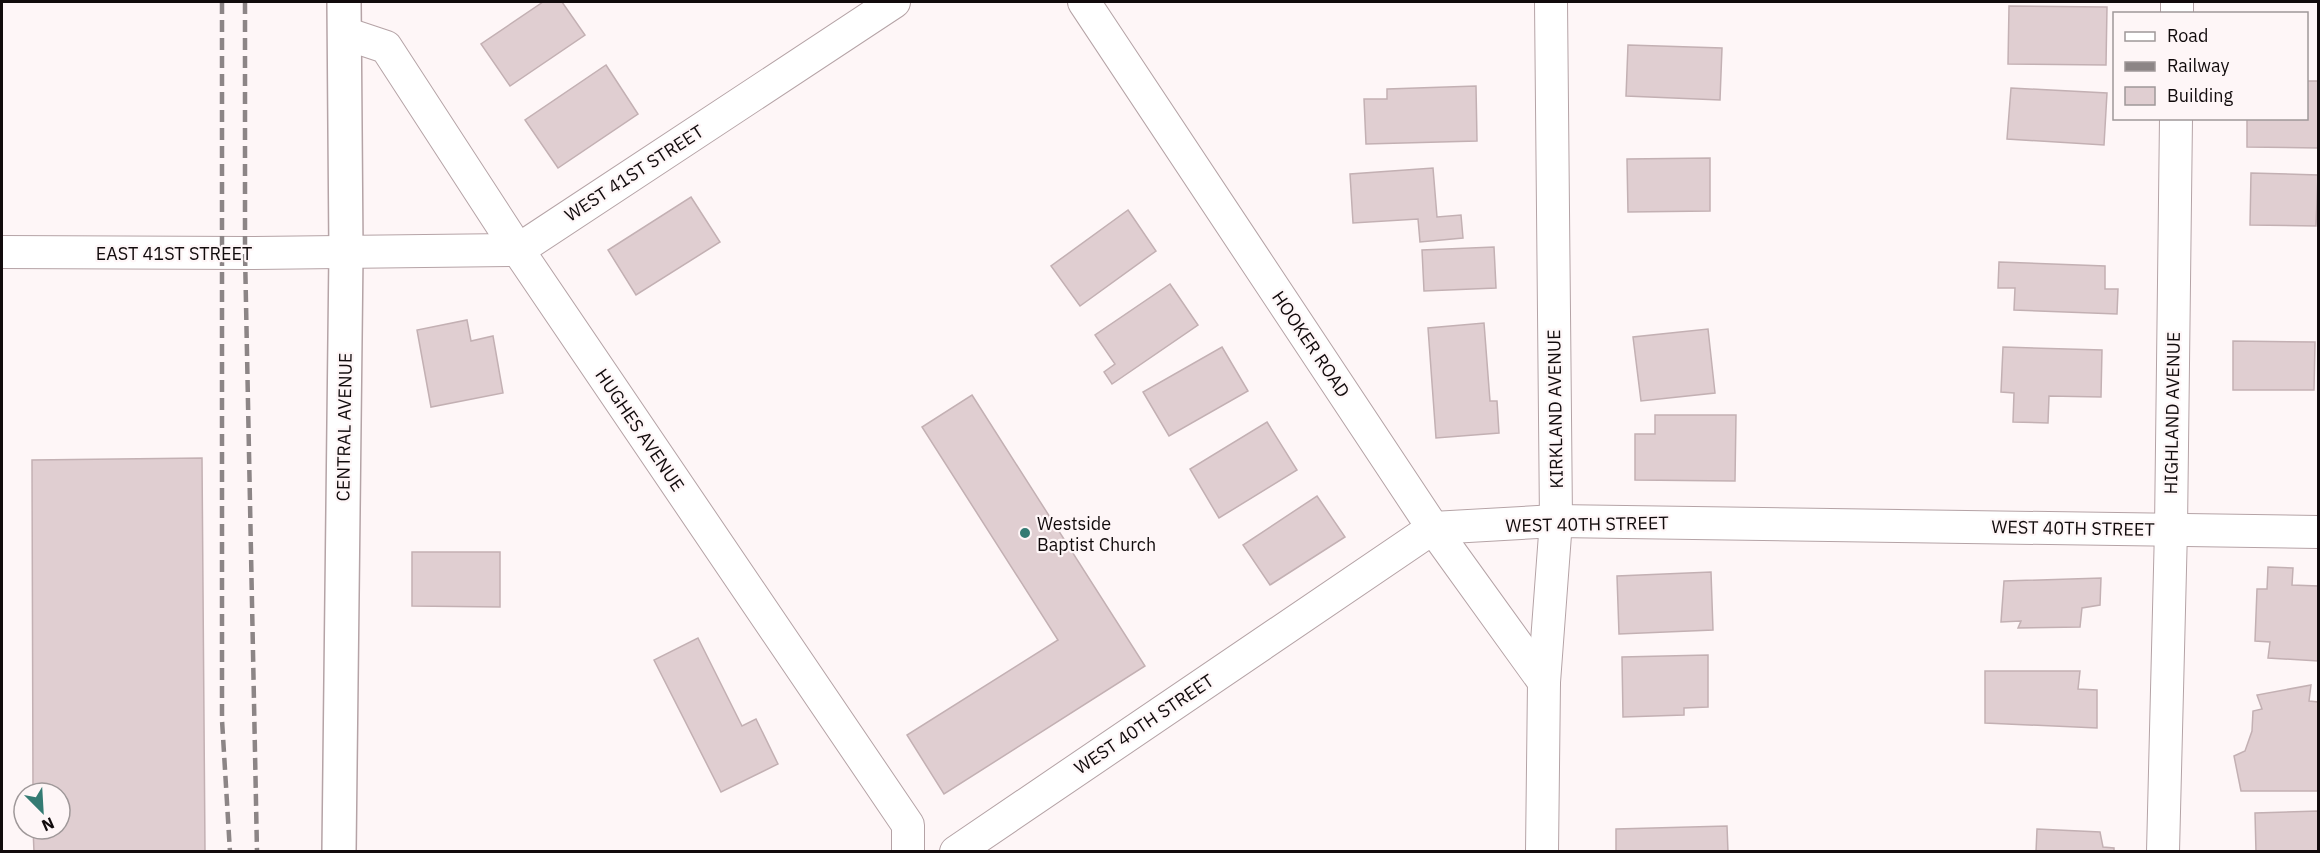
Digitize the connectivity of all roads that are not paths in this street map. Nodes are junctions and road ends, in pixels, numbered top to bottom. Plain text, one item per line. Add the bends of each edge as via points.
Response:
1 (894, 2) edge
2 (1084, 2) edge
3 (1551, 2) edge
4 (344, 17) edge
5 (2176, 120) edge
6 (518, 250) junction
7 (2, 252) edge
8 (346, 253) junction
9 (1556, 521) junction
10 (1433, 528) junction
11 (2171, 529) junction
12 (2319, 532) edge
13 (1544, 682) junction
14 (339, 852) edge
15 (908, 852) edge
16 (956, 852) edge
17 (1542, 852) edge
18 (2163, 852) edge

1 - 6 street, WEST 41ST STREET
2 - 10 street, HOOKER ROAD
3 - 9 street, KIRKLAND AVENUE
4 - 6 street, HUGHES AVENUE via 387,47
4 - 8 street, CENTRAL AVENUE
5 - 11 street, HIGHLAND AVENUE
6 - 8 street
6 - 15 street, HUGHES AVENUE via 908,825
7 - 8 street, EAST 41ST STREET
8 - 14 street, CENTRAL AVENUE
9 - 10 street, WEST 40TH STREET
9 - 11 street, WEST 40TH STREET
9 - 13 street, KIRKLAND AVENUE
10 - 13 street, HOOKER ROAD
10 - 16 street, WEST 40TH STREET
11 - 12 street, WEST 40TH STREET
11 - 18 street, HIGHLAND AVENUE
13 - 17 street, KIRKLAND AVENUE

